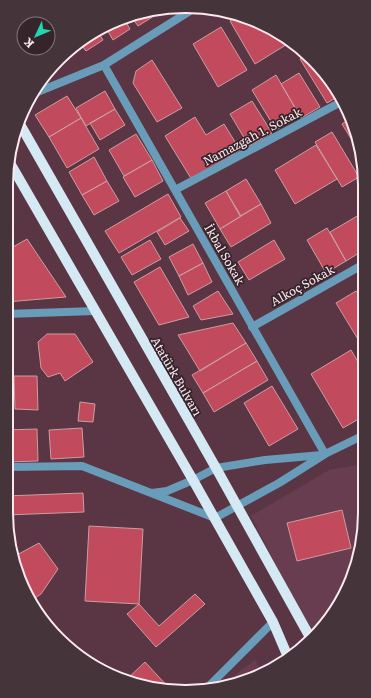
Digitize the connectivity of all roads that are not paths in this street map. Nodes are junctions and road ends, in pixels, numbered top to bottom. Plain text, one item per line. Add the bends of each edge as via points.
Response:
1 (186, 13) edge
2 (104, 65) junction
3 (42, 90) edge
4 (337, 104) edge
5 (22, 129) edge
6 (13, 169) edge
7 (175, 190) junction
8 (358, 267) edge
9 (95, 310) junction
10 (13, 314) edge
11 (252, 327) junction
12 (358, 439) edge
13 (325, 454) junction
14 (13, 467) edge
15 (216, 468) junction
16 (193, 480) junction
17 (152, 493) junction
18 (237, 506) junction
19 (215, 518) junction
20 (273, 622) junction
21 (308, 633) edge
22 (286, 653) edge
23 (212, 683) edge

1 - 2 street
2 - 3 street
2 - 7 street, İkbal Sokak
4 - 7 street, Namazgah 1. Sokak
5 - 15 main road, Atatürk Bulvarı
6 - 9 main road
7 - 11 street, İkbal Sokak
8 - 11 street, Alkoç Sokak
9 - 10 street
9 - 16 main road
11 - 13 street, İkbal Sokak
12 - 13 street
13 - 15 street
13 - 18 street
14 - 17 street via 82,466
15 - 16 street
15 - 18 main road, Atatürk Bulvarı
16 - 17 street via 167,491
16 - 19 main road
17 - 19 street
18 - 19 street
18 - 21 main road, Atatürk Bulvarı
19 - 20 main road
20 - 22 main road
20 - 23 street

